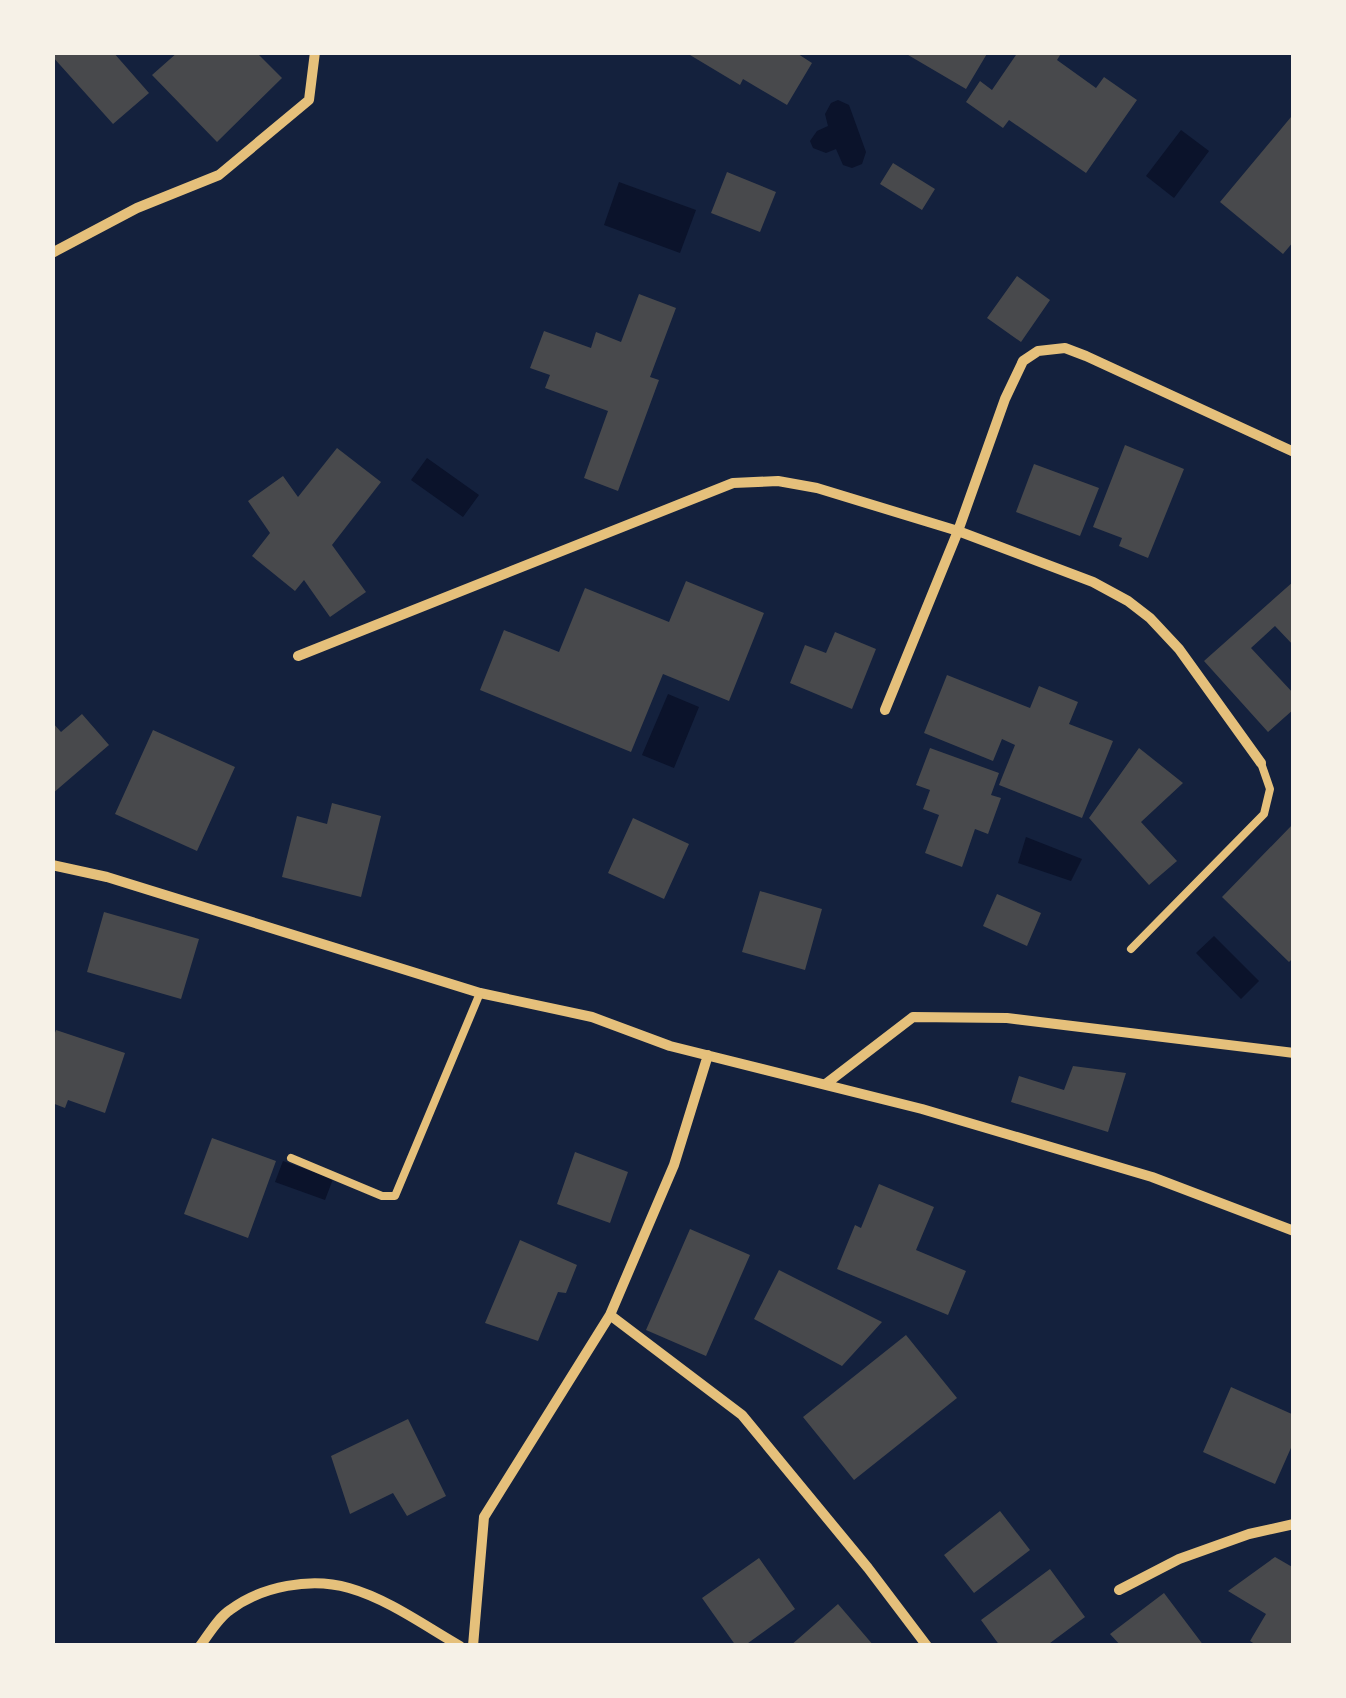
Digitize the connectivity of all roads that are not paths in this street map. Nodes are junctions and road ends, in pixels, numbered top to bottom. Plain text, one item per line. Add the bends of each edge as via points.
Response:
1 (316, 52) edge
2 (52, 253) edge
3 (1294, 452) edge
4 (958, 531) junction
5 (298, 656) dead end
6 (885, 710) dead end
7 (1261, 763) joint
8 (52, 865) edge
9 (1131, 949) dead end
10 (480, 993) junction
11 (1294, 1053) edge
12 (708, 1055) junction
13 (827, 1083) junction
14 (291, 1158) dead end
15 (1294, 1231) edge
16 (610, 1315) junction
17 (1294, 1524) edge
18 (1119, 1590) dead end
19 (200, 1646) edge
20 (460, 1646) edge
21 (474, 1646) edge
22 (927, 1646) edge

1 - 2 street via 310,100 219,175
3 - 4 street via 1086,356 1065,348 1038,350 1005,399
4 - 5 street via 816,488 732,483
4 - 6 street
4 - 7 street via 1128,601 1179,649
7 - 9 lane via 1270,789 1264,814
8 - 10 street
10 - 12 street via 592,1017
10 - 14 lane via 395,1196
11 - 13 street via 1007,1018 913,1018
12 - 13 street
12 - 16 street via 674,1164
13 - 15 street via 1152,1177
16 - 21 street via 484,1516
16 - 22 street via 742,1415
17 - 18 street via 1179,1559
19 - 20 street via 228,1610 270,1590 310,1584 348,1588

